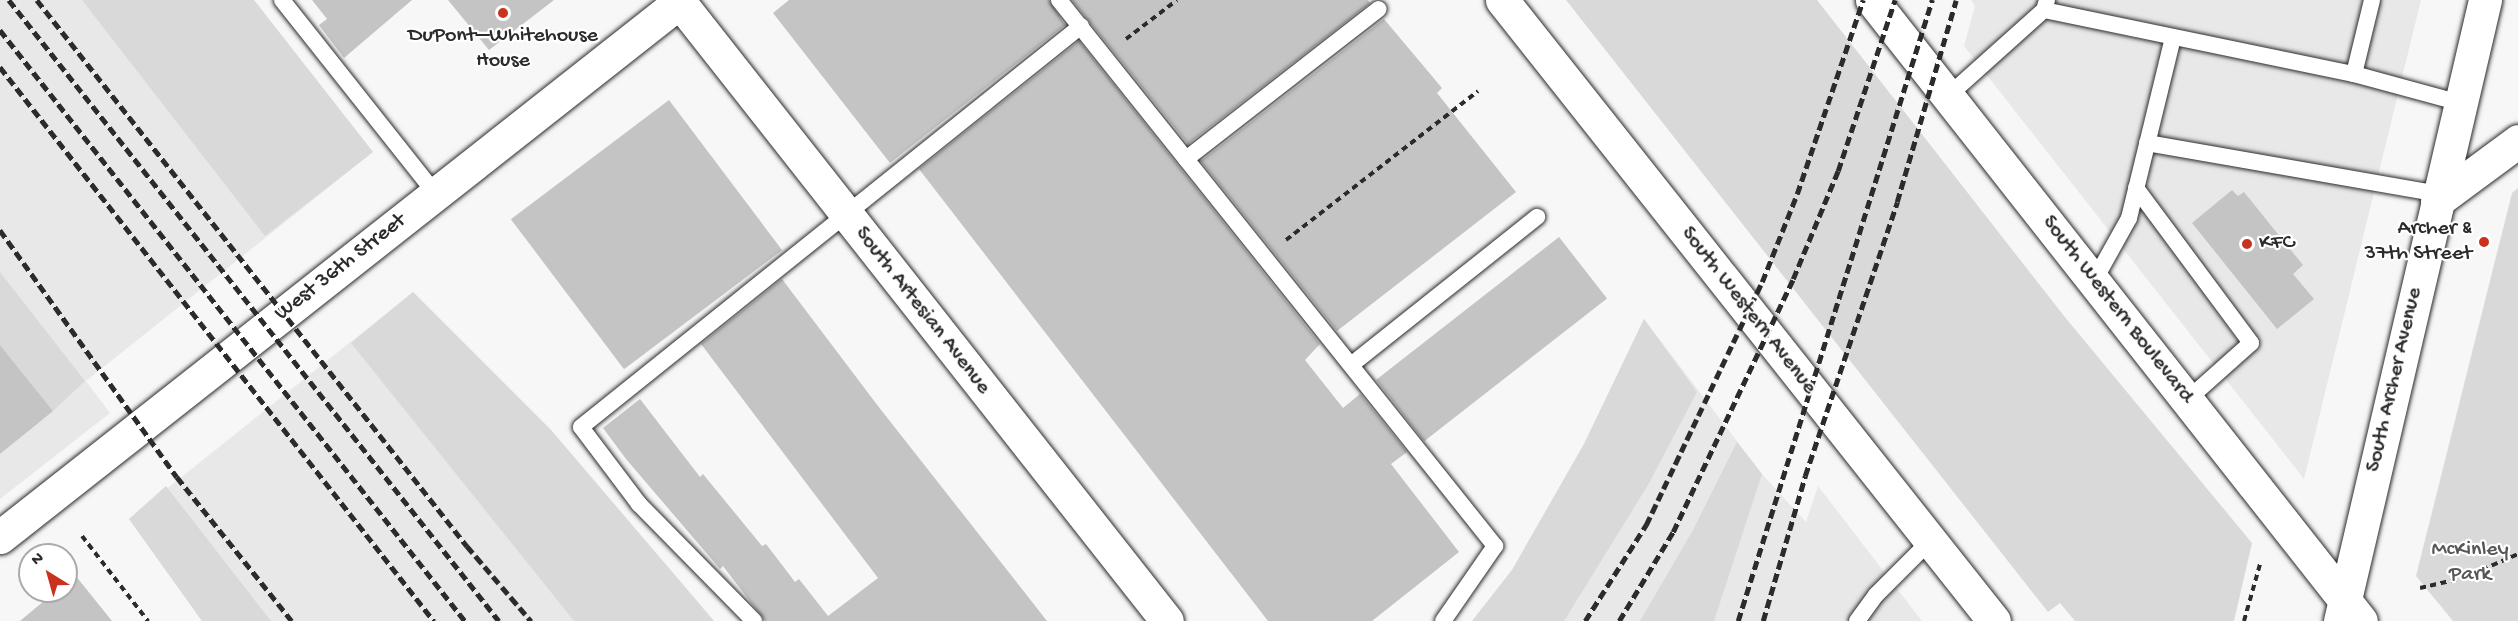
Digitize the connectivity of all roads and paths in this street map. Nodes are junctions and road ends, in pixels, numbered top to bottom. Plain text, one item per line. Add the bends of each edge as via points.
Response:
1 (282, 0) edge
2 (1059, 0) edge
3 (1177, 0) edge
4 (1503, 0) edge
5 (1872, 0) edge
6 (2373, 0) edge
7 (2485, 0) edge
8 (680, 1) edge
9 (2046, 5) edge
10 (1379, 9) dead end
11 (1080, 27) junction
12 (2173, 37) junction
13 (1104, 57) junction
14 (2354, 74) junction
15 (1478, 91) dead end
16 (1948, 96) junction
17 (2461, 103) junction
18 (2518, 141) edge
19 (2147, 143) junction
20 (1186, 159) junction
21 (2136, 188) junction
22 (436, 194) junction
23 (2438, 197) junction
24 (847, 215) junction
25 (1537, 217) dead end
26 (1264, 257) junction
27 (2094, 281) junction
28 (1351, 365) junction
29 (2187, 400) junction
30 (82, 536) dead end
31 (0, 537) edge
32 (1930, 541) junction
33 (2518, 554) edge
34 (2260, 564) dead end
35 (2420, 588) dead end
36 (2348, 614) edge
37 (148, 621) edge
38 (754, 621) edge
39 (1167, 621) edge
40 (1443, 621) edge
41 (1857, 621) edge
42 (1994, 621) edge
43 (2244, 621) edge

1 - 22 lane
2 - 11 lane
3 - 13 path
4 - 32 street, South Western Avenue
5 - 16 street, South Western Boulevard
6 - 14 lane
7 - 17 street, South Archer Avenue
8 - 22 street, West 36th Street
8 - 24 street, South Artesian Avenue
9 - 12 lane
9 - 16 lane
10 - 20 lane
11 - 13 lane
11 - 24 lane
12 - 14 lane
12 - 19 lane
13 - 20 lane
14 - 17 lane
15 - 26 path
16 - 27 street, South Western Boulevard
17 - 23 street, South Archer Avenue
18 - 23 street
19 - 21 lane
19 - 23 lane
20 - 26 lane
21 - 27 lane via 2129,218
21 - 29 lane via 2251,343
22 - 31 street, West 36th Street
23 - 36 street, South Archer Avenue
24 - 38 lane via 581,427 639,504
24 - 39 street, South Artesian Avenue
25 - 28 lane
26 - 28 lane
27 - 29 street, South Western Boulevard
28 - 40 lane via 1495,546
29 - 36 street, South Western Boulevard
30 - 37 path
32 - 41 lane via 1876,595
32 - 42 street, South Western Avenue
33 - 35 path via 2463,578
34 - 43 path

